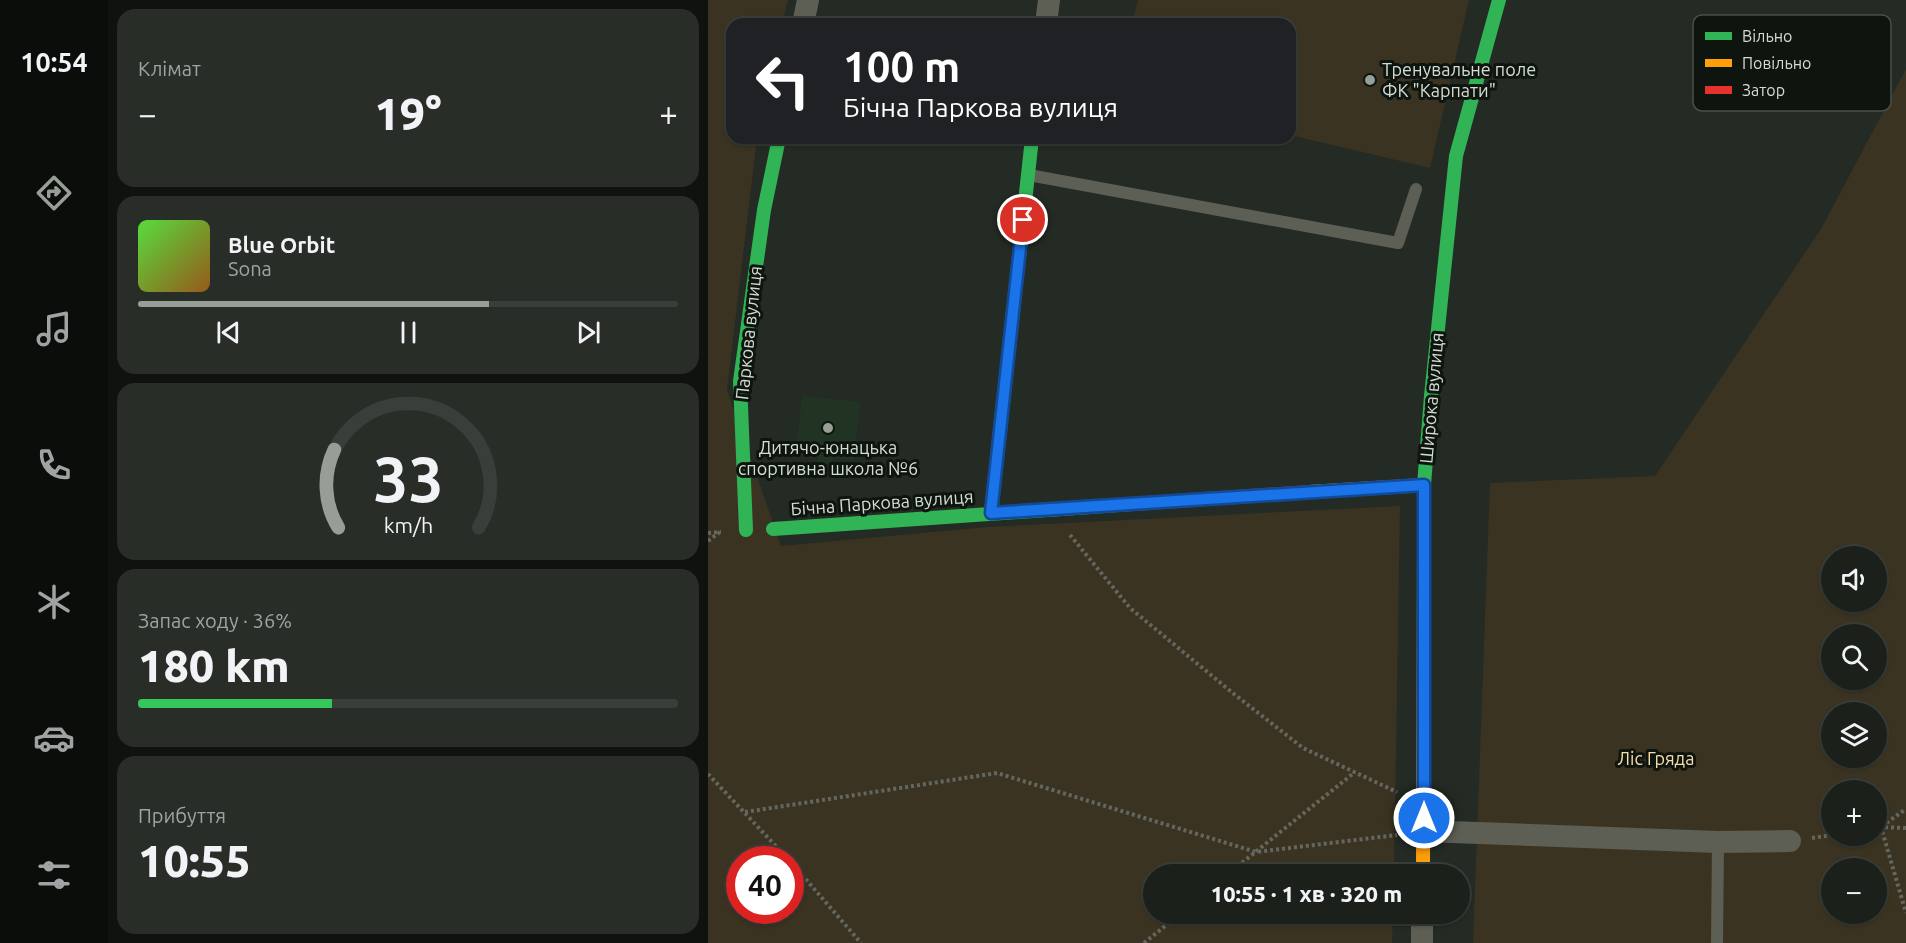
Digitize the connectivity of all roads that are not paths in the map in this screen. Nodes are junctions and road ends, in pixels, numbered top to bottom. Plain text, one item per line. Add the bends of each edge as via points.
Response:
1 (808, 0) edge
2 (1049, 0) edge
3 (1499, 0) edge
4 (804, 18) edge
5 (1047, 18) edge
6 (778, 144) edge
7 (1031, 144) edge
8 (1028, 174) junction
9 (1416, 189) dead end
10 (1424, 485) junction
11 (991, 513) junction
12 (773, 529) dead end
13 (746, 530) dead end
14 (1424, 831) junction
15 (1790, 841) dead end
16 (1718, 842) junction
17 (1423, 864) edge
18 (1422, 924) edge
19 (1422, 943) edge
20 (1717, 943) edge

1 - 4 street
2 - 5 street
3 - 10 street, Широка вулиця via 1455,156
6 - 13 street, Паркова вулиця via 764,210 740,381
7 - 8 street
8 - 9 lane via 1398,243
8 - 11 street
10 - 11 street, Бічна Паркова вулиця
10 - 14 street, Широка вулиця
11 - 12 street, Бічна Паркова вулиця
14 - 16 street
14 - 17 street, Широка вулиця
15 - 16 street
16 - 20 lane
18 - 19 street

